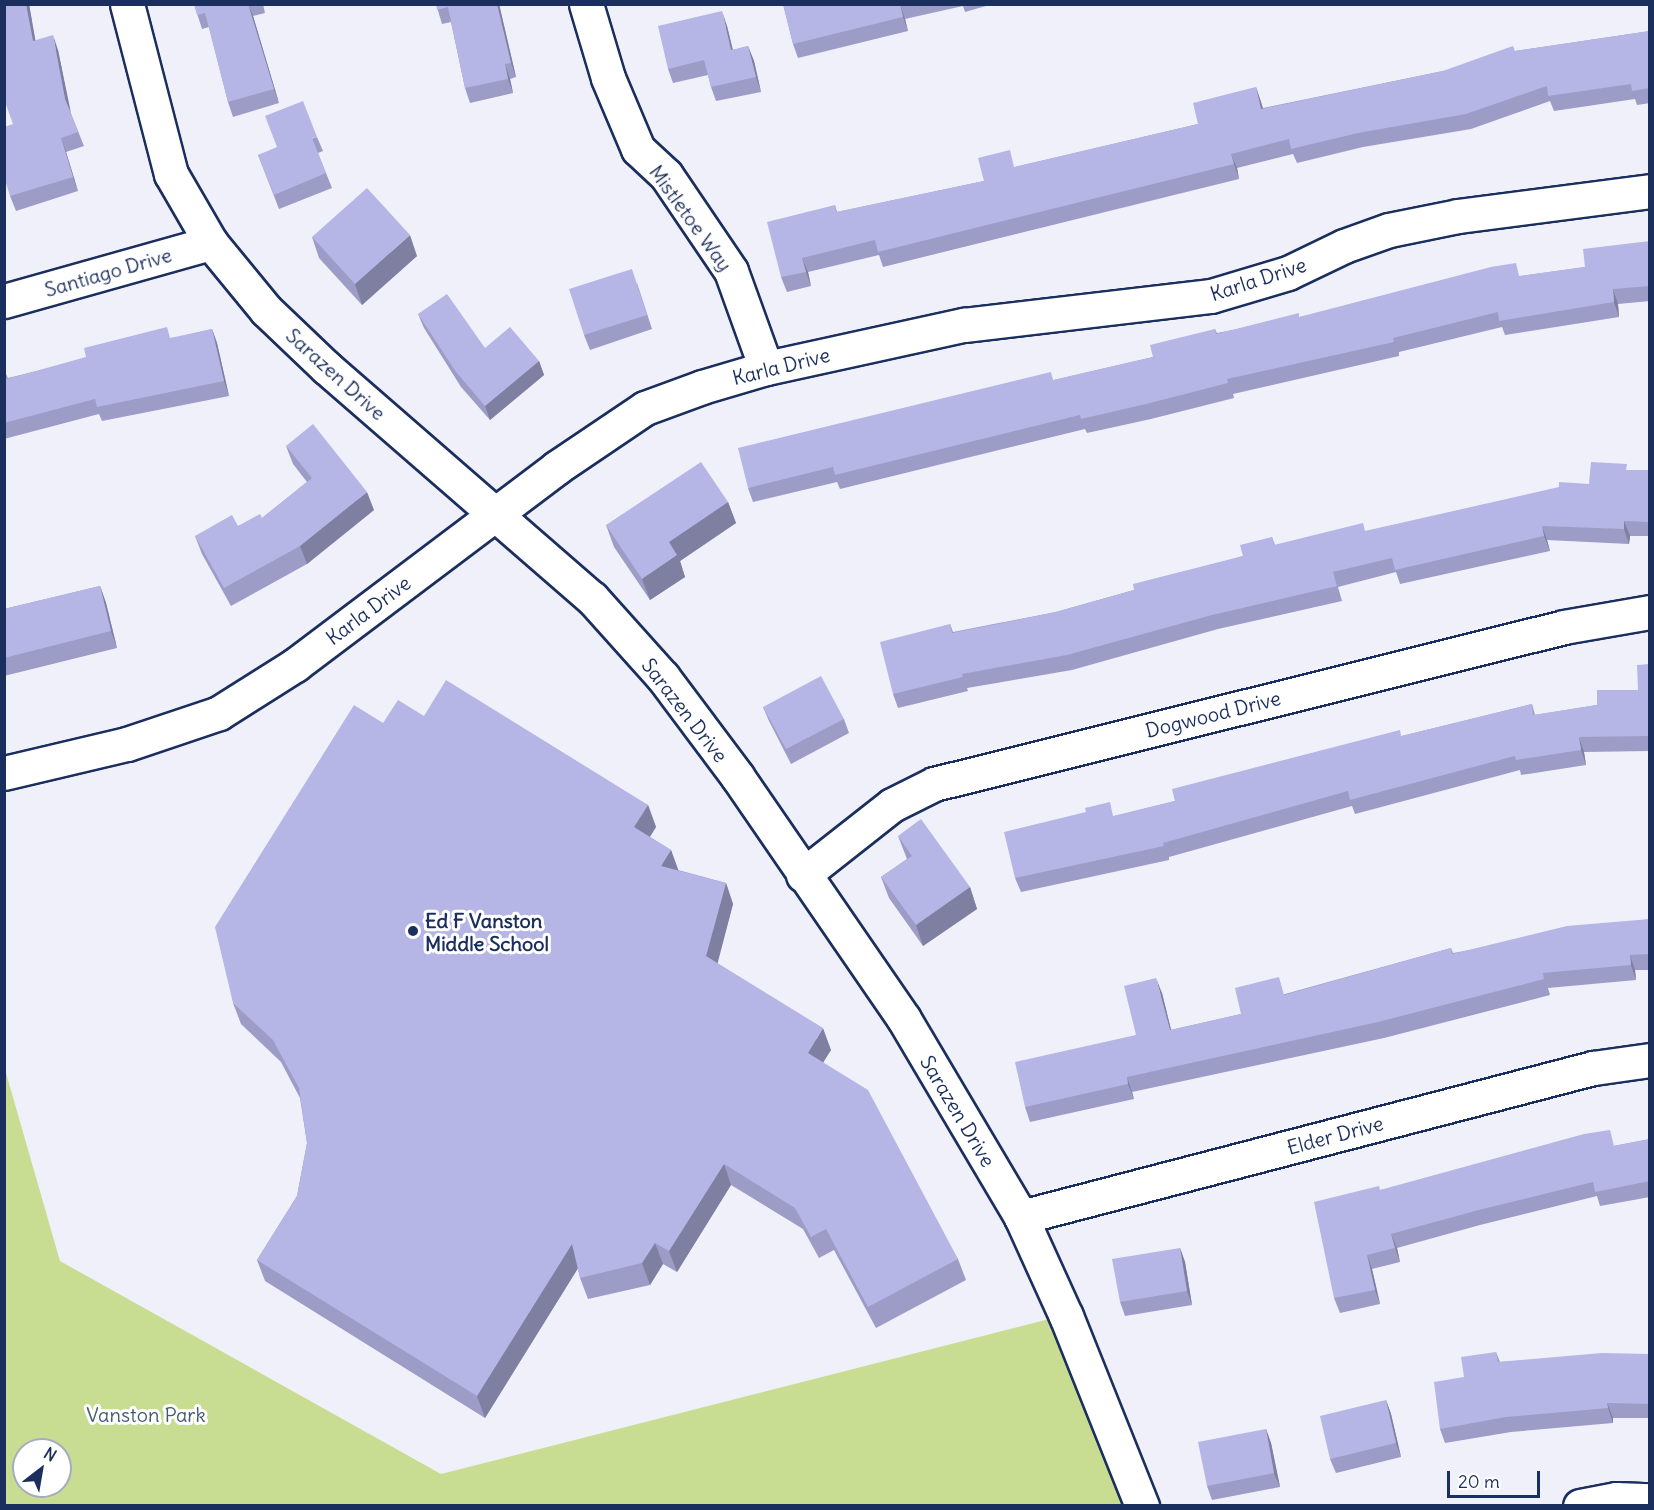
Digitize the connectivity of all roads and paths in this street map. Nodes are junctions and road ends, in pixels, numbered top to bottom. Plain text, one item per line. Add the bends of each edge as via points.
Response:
1 (127, 4) edge
2 (586, 4) edge
3 (1650, 191) edge
4 (211, 243) junction
5 (4, 301) edge
6 (766, 368) junction
7 (495, 515) junction
8 (1650, 612) edge
9 (4, 773) edge
10 (803, 875) junction
11 (1650, 1060) edge
12 (1021, 1217) junction
13 (1650, 1500) edge
14 (1142, 1506) edge
15 (1581, 1506) edge

1 - 4 street, Sarazen Drive via 171,174
2 - 6 street, Mistletoe Way via 608,78 638,149 666,175 731,271
3 - 6 street, Karla Drive via 1458,216 1389,231 1344,246 1288,273 1210,296 964,325
4 - 5 street, Santiago Drive
4 - 7 street, Sarazen Drive via 266,310
6 - 7 street, Karla Drive via 645,408
7 - 9 street, Karla Drive via 295,665 219,713 127,744
7 - 10 street, Sarazen Drive via 592,598 663,677 737,776
8 - 10 street, Dogwood Drive via 1564,627 934,784 892,805
10 - 12 street, Sarazen Drive via 904,1019
11 - 12 street, Elder Drive via 1593,1068
12 - 14 street, Sarazen Drive via 1066,1316
13 - 15 street

